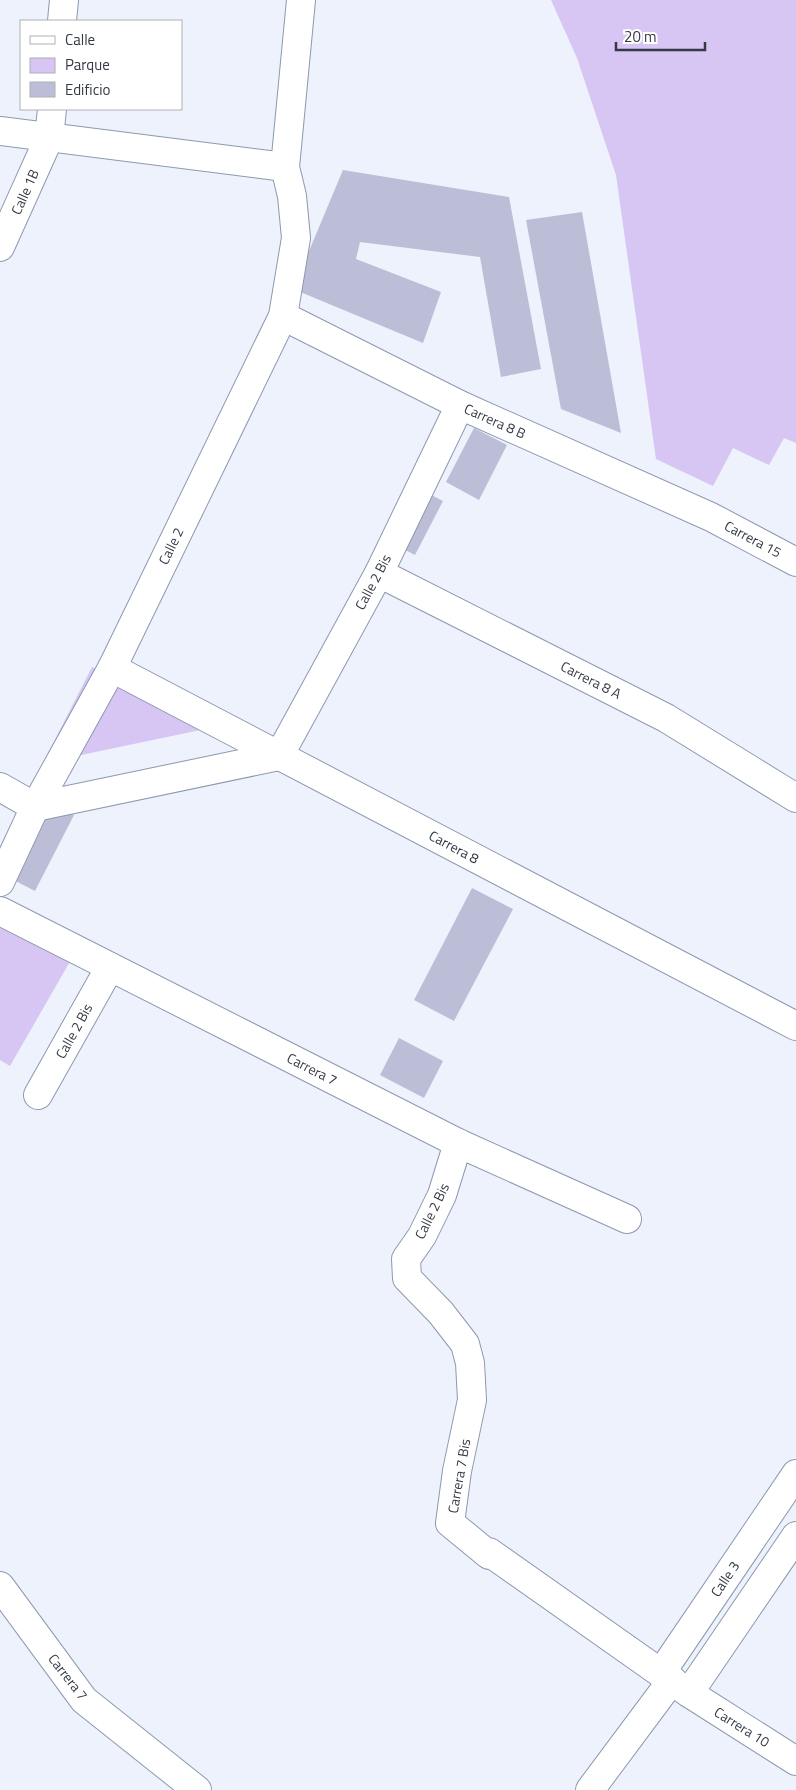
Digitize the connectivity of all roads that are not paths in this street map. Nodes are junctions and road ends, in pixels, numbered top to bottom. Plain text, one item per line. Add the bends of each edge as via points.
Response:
1 (64, 0) edge
2 (301, 0) edge
3 (62, 20) edge
4 (52, 110) edge
5 (0, 131) edge
6 (49, 138) junction
7 (285, 167) junction
8 (0, 247) edge
9 (283, 316) junction
10 (460, 405) junction
11 (711, 516) joint
12 (796, 562) edge
13 (379, 573) junction
14 (112, 668) junction
15 (279, 756) junction
16 (0, 787) edge
17 (796, 798) edge
18 (35, 808) junction
19 (0, 882) edge
20 (0, 911) edge
21 (110, 967) junction
22 (796, 1026) edge
23 (38, 1095) dead end
24 (458, 1143) junction
25 (627, 1219) dead end
26 (407, 1278) joint
27 (796, 1474) edge
28 (796, 1536) edge
29 (0, 1586) edge
30 (674, 1682) junction
31 (796, 1761) edge
32 (197, 1790) edge
33 (590, 1790) edge

1 - 3 street
2 - 7 street, Calle 2
4 - 6 street, Calle 1B
5 - 6 street
6 - 7 street
6 - 8 street, Calle 1B
7 - 9 street, Calle 2 via 296,238
9 - 10 street, Carrera 8 B
9 - 14 street, Calle 2
10 - 11 street, Carrera 8 B
10 - 13 street, Calle 2 Bis
11 - 12 street, Carrera 15
13 - 15 street, Calle 2 Bis
13 - 17 street, Carrera 8 A via 666,718
14 - 15 street, Carrera 8
14 - 18 street, Calle 2
15 - 18 street
15 - 22 street, Carrera 8
16 - 18 street
18 - 19 street, Calle 2
20 - 21 street, Carrera 7
21 - 23 street, Calle 2 Bis
21 - 24 street, Carrera 7
24 - 25 street, Carrera 7
24 - 26 street, Calle 2 Bis via 442,1195 422,1236 406,1259
26 - 30 street, Carrera 7 Bis via 465,1344 470,1363 472,1400 450,1524 489,1555 490,1552
27 - 30 street, Calle 3
28 - 30 street, Calle 3
29 - 32 street, Carrera 7 via 84,1700
30 - 31 street, Carrera 10
30 - 33 street, Calle 3

